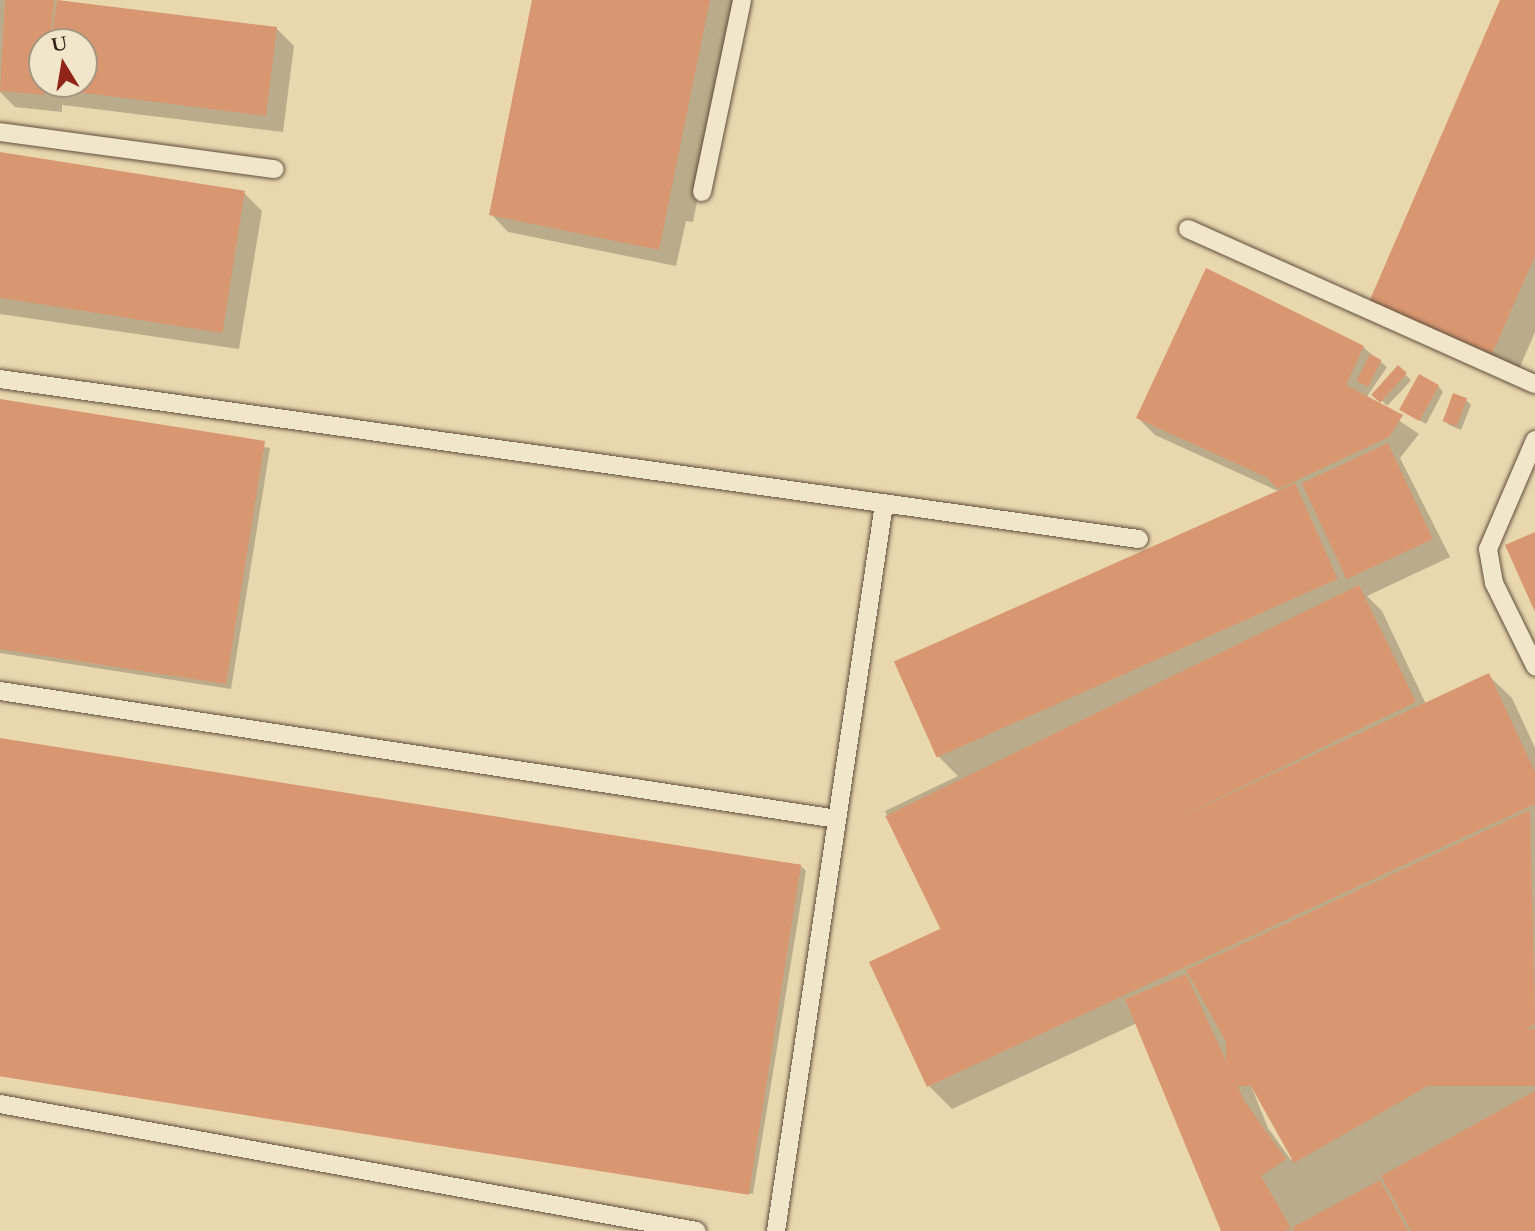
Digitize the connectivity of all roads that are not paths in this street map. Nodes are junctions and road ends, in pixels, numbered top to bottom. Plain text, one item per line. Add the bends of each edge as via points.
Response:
1 (742, 0) edge
2 (0, 132) edge
3 (275, 169) dead end
4 (702, 192) dead end
5 (1188, 229) dead end
6 (0, 379) edge
7 (1535, 384) edge
8 (1535, 440) edge
9 (884, 503) junction
10 (1139, 539) dead end
11 (1535, 666) edge
12 (0, 691) edge
13 (837, 819) junction
14 (0, 1104) edge
15 (697, 1231) edge
16 (776, 1231) edge

1 - 4 lane
2 - 3 lane
5 - 7 lane
6 - 9 lane
8 - 11 lane via 1488,549 1494,583
9 - 10 lane
9 - 13 lane
12 - 13 lane
13 - 16 lane
14 - 15 lane

